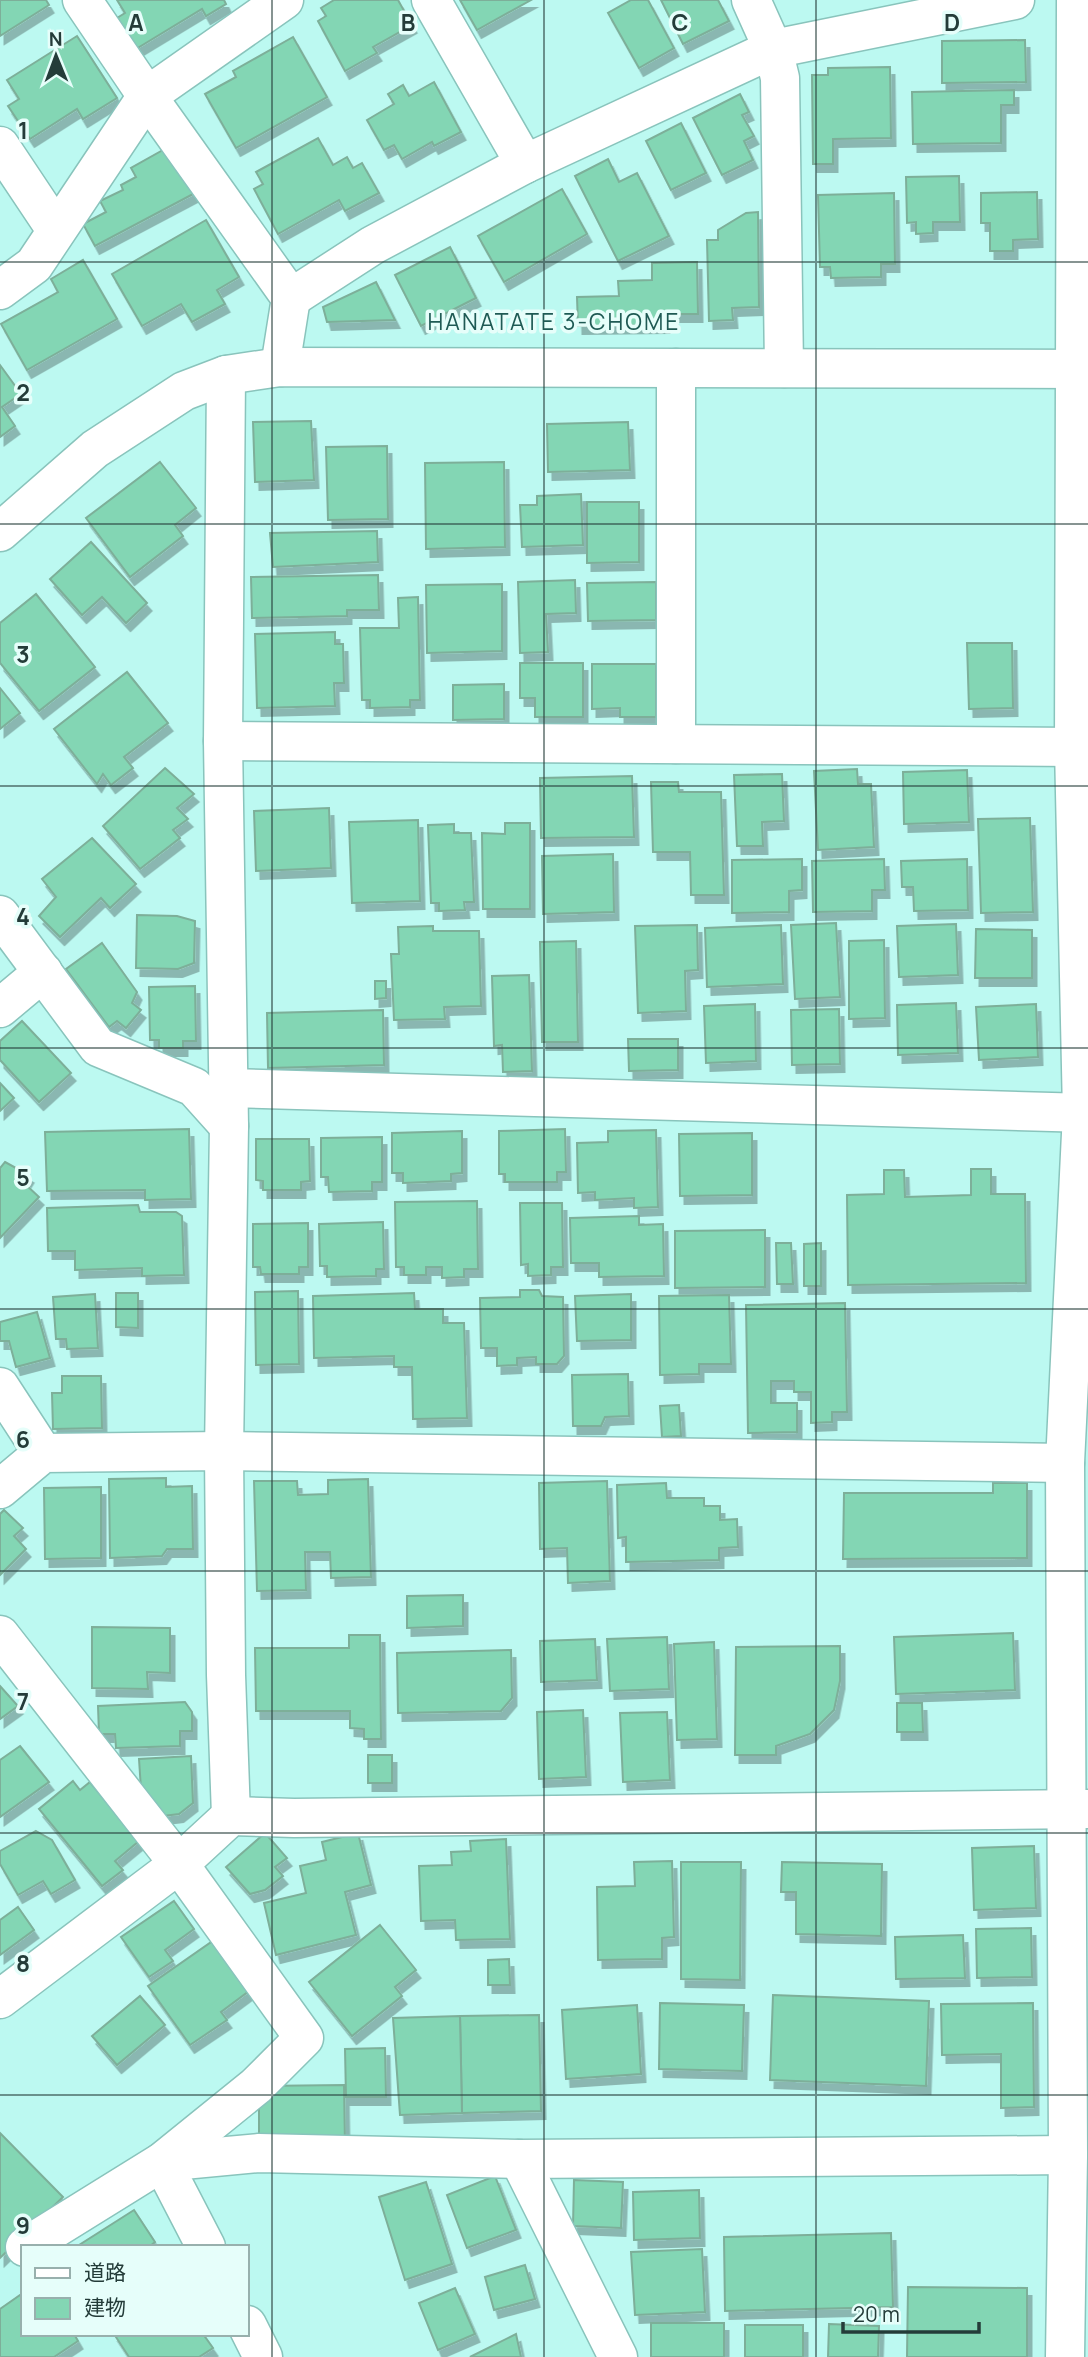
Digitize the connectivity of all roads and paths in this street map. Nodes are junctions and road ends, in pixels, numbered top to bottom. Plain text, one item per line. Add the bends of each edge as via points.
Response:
1 (82, 0) edge
2 (284, 0) edge
3 (431, 0) edge
4 (751, 0) edge
5 (1015, 0) edge
6 (1076, 0) edge
7 (772, 49) junction
8 (147, 96) junction
9 (0, 146) edge
10 (525, 164) junction
11 (56, 230) junction
12 (0, 290) edge
13 (291, 298) junction
14 (280, 367) junction
15 (676, 368) junction
16 (784, 368) junction
17 (1081, 369) edge
18 (226, 375) junction
19 (0, 532) edge
20 (223, 741) junction
21 (676, 744) junction
22 (1074, 747) junction
23 (0, 915) edge
24 (43, 972) junction
25 (0, 1008) edge
26 (229, 1088) junction
27 (1085, 1113) edge
28 (229, 1126) junction
29 (0, 1387) edge
30 (224, 1451) junction
31 (43, 1453) junction
32 (1065, 1463) junction
33 (0, 1489) edge
34 (0, 1634) edge
35 (1078, 1808) edge
36 (231, 1816) junction
37 (179, 1864) junction
38 (0, 1999) edge
39 (1068, 2155) junction
40 (519, 2159) junction
41 (162, 2162) junction
42 (29, 2245) edge
43 (205, 2245) edge
44 (21, 2250) edge
45 (0, 2263) edge
46 (248, 2327) edge
47 (263, 2357) edge
48 (618, 2357) edge
49 (1065, 2357) edge

1 - 8 street
2 - 8 street
3 - 10 street
4 - 7 street
5 - 7 street
6 - 17 street
7 - 10 street
7 - 16 street via 780,78
8 - 11 street
8 - 13 street
9 - 11 street
10 - 13 street via 373,245
11 - 12 street via 34,265
13 - 14 street
14 - 15 street
14 - 18 street
15 - 16 street
15 - 21 street
16 - 17 street
17 - 22 street
18 - 19 street via 184,391 95,449
18 - 20 street
20 - 21 street
20 - 26 street
21 - 22 street
22 - 27 street
23 - 24 street
24 - 25 street
24 - 28 street via 98,1047 194,1087
26 - 27 street
26 - 28 street
27 - 32 street
28 - 30 street
29 - 31 street
30 - 31 street
30 - 32 street
30 - 36 street
31 - 33 street
32 - 35 street
34 - 37 street
35 - 36 street
35 - 39 street
36 - 37 street
37 - 38 street
37 - 41 street via 304,2038 256,2086
39 - 40 street
39 - 49 street
40 - 41 street via 259,2153
40 - 48 street
41 - 42 street
41 - 43 street
44 - 45 street
46 - 47 street

